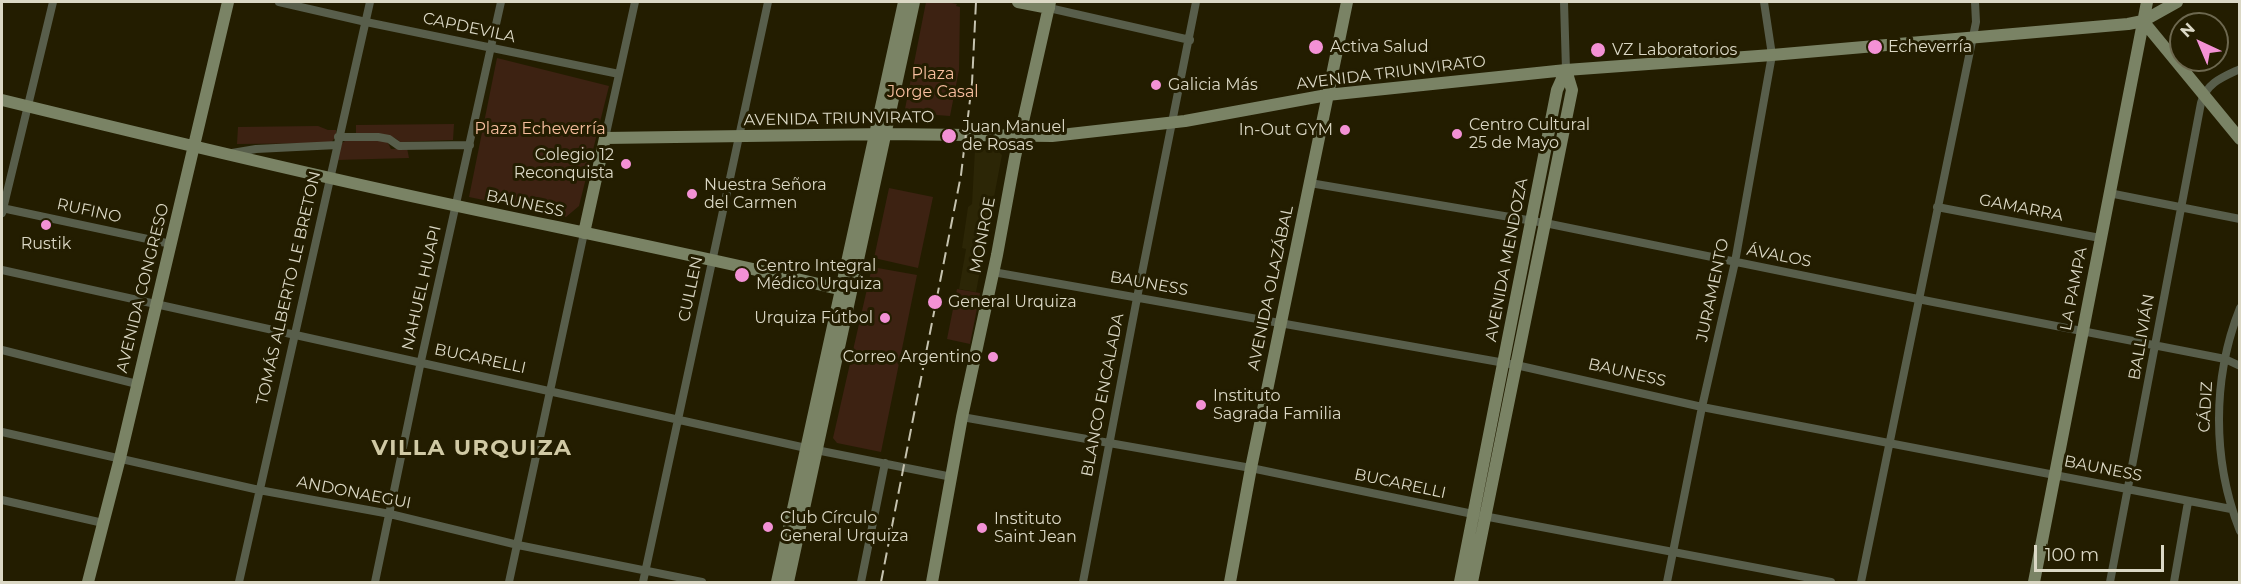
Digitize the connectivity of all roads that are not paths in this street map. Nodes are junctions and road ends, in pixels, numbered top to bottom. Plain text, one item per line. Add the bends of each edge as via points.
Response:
1 (53, 2) edge
2 (228, 2) edge
3 (279, 2) edge
4 (370, 2) edge
5 (501, 2) edge
6 (635, 2) edge
7 (768, 2) edge
8 (904, 2) edge
9 (914, 2) edge
10 (1018, 2) edge
11 (1196, 2) edge
12 (1347, 2) edge
13 (1564, 2) edge
14 (1764, 2) edge
15 (1975, 2) edge
16 (2146, 2) edge
17 (2177, 2) edge
18 (1050, 5) edge
19 (2143, 21) junction
20 (366, 22) junction
21 (1972, 38) junction
22 (1190, 40) junction
23 (491, 48) junction
24 (1772, 55) junction
25 (2240, 69) edge
26 (1566, 70) junction
27 (619, 74) junction
28 (1327, 95) junction
29 (2203, 96) junction
30 (2, 100) edge
31 (27, 106) junction
32 (1172, 122) junction
33 (880, 134) junction
34 (1021, 136) junction
35 (739, 137) junction
36 (604, 138) junction
37 (2240, 139) edge
38 (338, 141) junction
39 (194, 145) junction
40 (470, 145) junction
41 (226, 154) junction
42 (329, 177) junction
43 (1310, 183) junction
44 (2109, 193) junction
45 (457, 206) junction
46 (1937, 207) junction
47 (2181, 207) junction
48 (2, 210) edge
49 (2240, 219) edge
50 (1539, 222) junction
51 (584, 233) junction
52 (2100, 238) junction
53 (171, 244) junction
54 (712, 259) junction
55 (1735, 262) junction
56 (2, 270) edge
57 (993, 272) junction
58 (846, 291) junction
59 (1137, 298) junction
60 (1918, 299) junction
61 (156, 305) junction
62 (2240, 308) edge
63 (1281, 323) junction
64 (2083, 331) junction
65 (295, 334) junction
66 (2156, 345) junction
67 (2, 350) edge
68 (2225, 359) junction
69 (421, 361) junction
70 (1510, 364) junction
71 (2240, 366) edge
72 (137, 384) junction
73 (551, 390) junction
74 (1702, 407) junction
75 (962, 417) junction
76 (679, 419) junction
77 (2, 432) edge
78 (1110, 443) junction
79 (1889, 444) junction
80 (812, 448) junction
81 (120, 458) junction
82 (885, 463) junction
83 (1251, 468) junction
84 (2054, 476) junction
85 (952, 477) junction
86 (259, 490) junction
87 (2128, 491) junction
88 (2, 501) edge
89 (2188, 502) junction
90 (2231, 509) junction
91 (390, 514) junction
92 (1479, 515) junction
93 (103, 523) junction
94 (2240, 531) edge
95 (518, 545) junction
96 (1674, 554) junction
97 (646, 570) junction
98 (88, 582) edge
99 (239, 582) edge
100 (375, 582) edge
101 (509, 582) edge
102 (643, 582) edge
103 (702, 582) edge
104 (777, 582) edge
105 (788, 582) edge
106 (861, 582) edge
107 (932, 582) edge
108 (1083, 582) edge
109 (1230, 582) edge
110 (1460, 582) edge
111 (1472, 582) edge
112 (1667, 582) edge
113 (1831, 582) edge
114 (1861, 582) edge
115 (2034, 582) edge
116 (2110, 582) edge
117 (2174, 582) edge

1 - 31 street
2 - 39 main road, AVENIDA CONGRESO
3 - 20 street, CAPDEVILA
4 - 20 street, TOMÁS ALBERTO LE BRETON
5 - 23 street, NAHUEL HUAPI
6 - 27 street
7 - 35 street, CULLEN
8 - 33 main road
9 - 33 main road
10 - 18 main road
11 - 22 street, BLANCO ENCALADA
12 - 28 main road, AVENIDA OLAZÁBAL
13 - 26 street
14 - 24 street, JURAMENTO
15 - 21 street
16 - 19 main road, LA PAMPA
17 - 19 main road, AVENIDA TRIUNVIRATO
18 - 22 street
18 - 34 main road, MONROE
19 - 21 main road, AVENIDA TRIUNVIRATO
19 - 29 main road
19 - 44 main road, LA PAMPA
20 - 23 street, CAPDEVILA
20 - 38 street, TOMÁS ALBERTO LE BRETON
21 - 24 main road, AVENIDA TRIUNVIRATO
21 - 46 street
22 - 32 street, BLANCO ENCALADA
23 - 27 street, CAPDEVILA
23 - 40 street, NAHUEL HUAPI
24 - 26 main road, AVENIDA TRIUNVIRATO
24 - 55 street, JURAMENTO
25 - 29 street via 2211,84
26 - 28 main road, AVENIDA TRIUNVIRATO
26 - 50 main road, AVENIDA MENDOZA via 1557,90
27 - 36 street
28 - 32 main road, AVENIDA TRIUNVIRATO
28 - 43 main road, AVENIDA OLAZÁBAL
29 - 37 main road
29 - 47 street, BALLIVIÁN
30 - 31 main road
31 - 39 main road
31 - 48 street
32 - 34 main road, AVENIDA TRIUNVIRATO
32 - 59 street, BLANCO ENCALADA
33 - 34 main road, AVENIDA TRIUNVIRATO
33 - 35 main road, AVENIDA TRIUNVIRATO
33 - 58 main road
34 - 57 main road, MONROE
35 - 36 main road, AVENIDA TRIUNVIRATO
35 - 54 street, CULLEN
36 - 51 main road
38 - 40 street via 378,137 399,146
38 - 41 street
38 - 42 street, TOMÁS ALBERTO LE BRETON
39 - 41 main road, BAUNESS
39 - 53 main road, AVENIDA CONGRESO
40 - 45 street, NAHUEL HUAPI
41 - 42 main road, BAUNESS
42 - 45 main road, BAUNESS
42 - 65 street, TOMÁS ALBERTO LE BRETON
43 - 50 street, ÁVALOS
43 - 63 main road, AVENIDA OLAZÁBAL
44 - 47 street
44 - 52 main road, LA PAMPA
45 - 51 main road, BAUNESS
45 - 69 street, NAHUEL HUAPI
46 - 52 street, GAMARRA
46 - 60 street
47 - 49 street
47 - 66 street, BALLIVIÁN
48 - 53 street, RUFINO
50 - 55 street, ÁVALOS
50 - 70 main road, AVENIDA MENDOZA
51 - 54 main road, BAUNESS
51 - 73 street
52 - 64 main road, LA PAMPA
53 - 61 main road, AVENIDA CONGRESO
54 - 58 main road, BAUNESS
54 - 76 street, CULLEN
55 - 60 street, ÁVALOS
55 - 74 street, JURAMENTO
56 - 61 street, BUCARELLI
57 - 59 street, BAUNESS
57 - 75 main road, MONROE
58 - 80 main road
59 - 63 street, BAUNESS
59 - 78 street, BLANCO ENCALADA
60 - 64 street, ÁVALOS
60 - 79 street
61 - 65 street, BUCARELLI
61 - 72 main road, AVENIDA CONGRESO
62 - 68 street, CÁDIZ
63 - 70 street, BAUNESS
63 - 83 main road, AVENIDA OLAZÁBAL
64 - 66 street, ÁVALOS
64 - 84 main road, LA PAMPA
65 - 69 street, BUCARELLI
65 - 86 street, TOMÁS ALBERTO LE BRETON
66 - 68 street, ÁVALOS
66 - 87 street, BALLIVIÁN
67 - 72 street
68 - 71 street, ÁVALOS
68 - 90 street, CÁDIZ via 2219,441
69 - 73 street, BUCARELLI
69 - 91 street, NAHUEL HUAPI
70 - 74 street, BAUNESS
70 - 92 main road, AVENIDA MENDOZA
72 - 81 main road, AVENIDA CONGRESO
73 - 76 street, BUCARELLI
73 - 95 street
74 - 79 street, BAUNESS
74 - 96 street, JURAMENTO
75 - 78 street, BUCARELLI
75 - 85 main road, MONROE
76 - 80 street, BUCARELLI
76 - 97 street, CULLEN
77 - 81 street, ANDONAEGUI
78 - 83 street, BUCARELLI
78 - 108 street, BLANCO ENCALADA
79 - 84 street, BAUNESS
79 - 114 street
80 - 82 street, BUCARELLI
80 - 104 main road
80 - 105 main road
81 - 86 street, ANDONAEGUI
81 - 93 main road, AVENIDA CONGRESO
82 - 85 street, BUCARELLI
82 - 106 street
83 - 92 street, BUCARELLI
83 - 109 main road, AVENIDA OLAZÁBAL
84 - 87 street, BAUNESS
84 - 115 main road, LA PAMPA
85 - 107 main road, MONROE
86 - 91 street, ANDONAEGUI
86 - 99 street, TOMÁS ALBERTO LE BRETON
87 - 89 street, BAUNESS
87 - 116 street, BALLIVIÁN
88 - 93 street
89 - 90 street, BAUNESS
89 - 117 street
90 - 94 street
91 - 95 street, ANDONAEGUI
91 - 100 street, NAHUEL HUAPI
92 - 96 street, BUCARELLI
92 - 110 main road, AVENIDA MENDOZA
92 - 111 main road, AVENIDA MENDOZA
93 - 98 main road, AVENIDA CONGRESO
95 - 97 street, ANDONAEGUI
95 - 101 street
96 - 112 street, JURAMENTO
96 - 113 street, BUCARELLI
97 - 102 street, CULLEN
97 - 103 street, ANDONAEGUI

